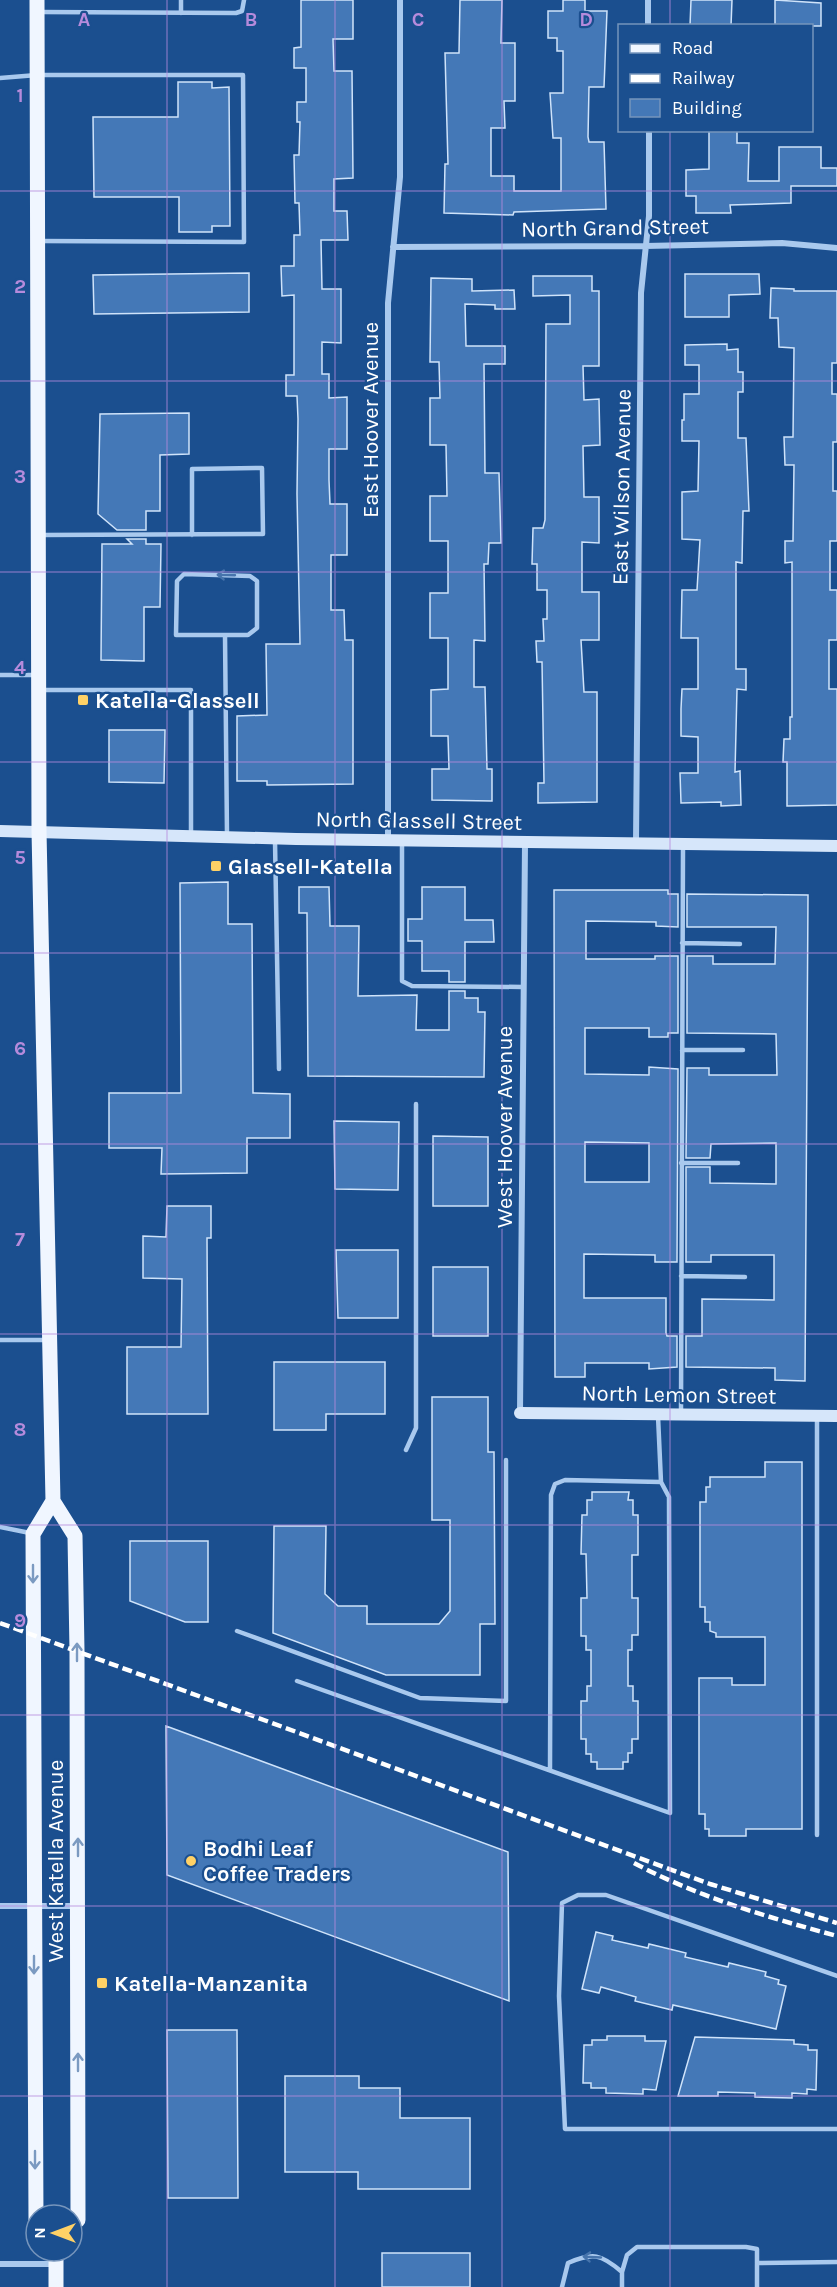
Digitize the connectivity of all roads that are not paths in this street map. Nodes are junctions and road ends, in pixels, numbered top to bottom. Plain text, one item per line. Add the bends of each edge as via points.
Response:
1 (182, 0) edge
2 (244, 0) edge
3 (400, 0) edge
4 (648, 0) edge
5 (37, 6) edge
6 (182, 13) junction
7 (648, 24) edge
8 (37, 75) junction
9 (0, 78) edge
10 (649, 132) edge
11 (38, 241) junction
12 (645, 246) junction
13 (393, 247) junction
14 (837, 248) edge
15 (39, 535) junction
16 (192, 535) junction
17 (225, 636) junction
18 (0, 675) edge
19 (39, 682) junction
20 (0, 831) edge
21 (39, 831) junction
22 (191, 836) junction
23 (227, 837) junction
24 (275, 838) junction
25 (388, 840) junction
26 (402, 841) junction
27 (525, 843) junction
28 (636, 844) junction
29 (683, 844) junction
30 (837, 846) edge
31 (682, 943) junction
32 (740, 944) dead end
33 (523, 987) junction
34 (682, 1050) junction
35 (743, 1050) dead end
36 (279, 1069) dead end
37 (416, 1104) dead end
38 (681, 1163) junction
39 (738, 1163) dead end
40 (681, 1276) junction
41 (745, 1277) dead end
42 (0, 1340) edge
43 (50, 1340) junction
44 (520, 1413) joint
45 (658, 1416) junction
46 (681, 1416) junction
47 (817, 1416) junction
48 (837, 1416) edge
49 (406, 1450) dead end
50 (506, 1460) dead end
51 (661, 1482) junction
52 (53, 1501) junction
53 (0, 1527) edge
54 (33, 1534) junction
55 (237, 1631) dead end
56 (297, 1681) dead end
57 (550, 1770) junction
58 (817, 1835) dead end
59 (0, 1906) edge
60 (34, 1906) junction
61 (78, 1906) junction
62 (837, 1976) edge
63 (837, 2129) edge
64 (36, 2203) edge
65 (78, 2203) edge
66 (24, 2261) edge
67 (837, 2262) edge
68 (56, 2263) edge
69 (757, 2263) junction
70 (0, 2264) edge
71 (622, 2272) junction
72 (56, 2287) edge
73 (562, 2287) edge
74 (622, 2287) edge
75 (757, 2287) edge

1 - 6 lane
2 - 6 lane via 242,11 236,13
3 - 13 street, East Hoover Avenue via 400,177
4 - 7 street
5 - 6 lane
5 - 8 main road
8 - 9 lane
8 - 11 main road
8 - 11 lane via 243,75 244,242
10 - 12 street, East Wilson Avenue
11 - 15 main road
12 - 13 street, North Grand Street
12 - 14 street, North Grand Street via 782,243
12 - 28 street, East Wilson Avenue via 641,292
13 - 25 street, East Hoover Avenue via 388,303
15 - 16 lane
15 - 19 main road
16 - 16 lane via 263,534 262,468 192,469
17 -> 17 lane via 248,635 257,628 257,581 250,576 184,574 177,581 176,635
17 - 23 lane
18 - 19 lane
19 - 21 main road
19 - 22 lane via 191,690
20 - 21 main road, North Glassell Street
21 - 22 main road, North Glassell Street
21 - 43 main road
22 - 23 main road, North Glassell Street
23 - 24 main road, North Glassell Street
24 - 25 main road, North Glassell Street
24 - 36 lane
25 - 26 main road, North Glassell Street
26 - 27 main road, North Glassell Street
26 - 33 lane via 402,981 412,986
27 - 28 main road, North Glassell Street
27 - 33 street, West Hoover Avenue
28 - 29 main road, North Glassell Street
29 - 30 main road, North Glassell Street
29 - 31 lane
31 - 32 lane
31 - 34 lane
33 - 44 street, West Hoover Avenue
34 - 35 lane
34 - 38 lane
37 - 49 lane via 416,1428
38 - 39 lane
38 - 40 lane
40 - 41 lane
40 - 46 lane
42 - 43 lane
43 - 52 main road
44 - 45 main road, North Lemon Street
45 - 46 main road, North Lemon Street
45 - 51 lane
46 - 47 main road, North Lemon Street
47 - 48 main road, North Lemon Street
47 - 58 lane
50 - 55 lane via 506,1701 420,1698
51 - 57 lane via 565,1480 555,1484 551,1495
51 - 57 lane via 669,1497 670,1813
52 - 54 main road
61 -> 52 main road, West Katella Avenue via 75,1536
53 - 54 lane
54 -> 60 main road, West Katella Avenue
56 - 57 lane
59 - 60 street
60 - 61 street
60 -> 64 main road, West Katella Avenue
65 -> 61 main road, West Katella Avenue
62 - 63 lane via 606,1895 578,1895 562,1903 559,1996 565,2129
66 - 70 street
67 - 69 lane
68 - 72 main road
69 - 71 lane via 757,2249 746,2247 637,2247 627,2255
69 - 75 lane
71 -> 73 lane via 607,2259 585,2256 568,2263
71 - 74 lane

